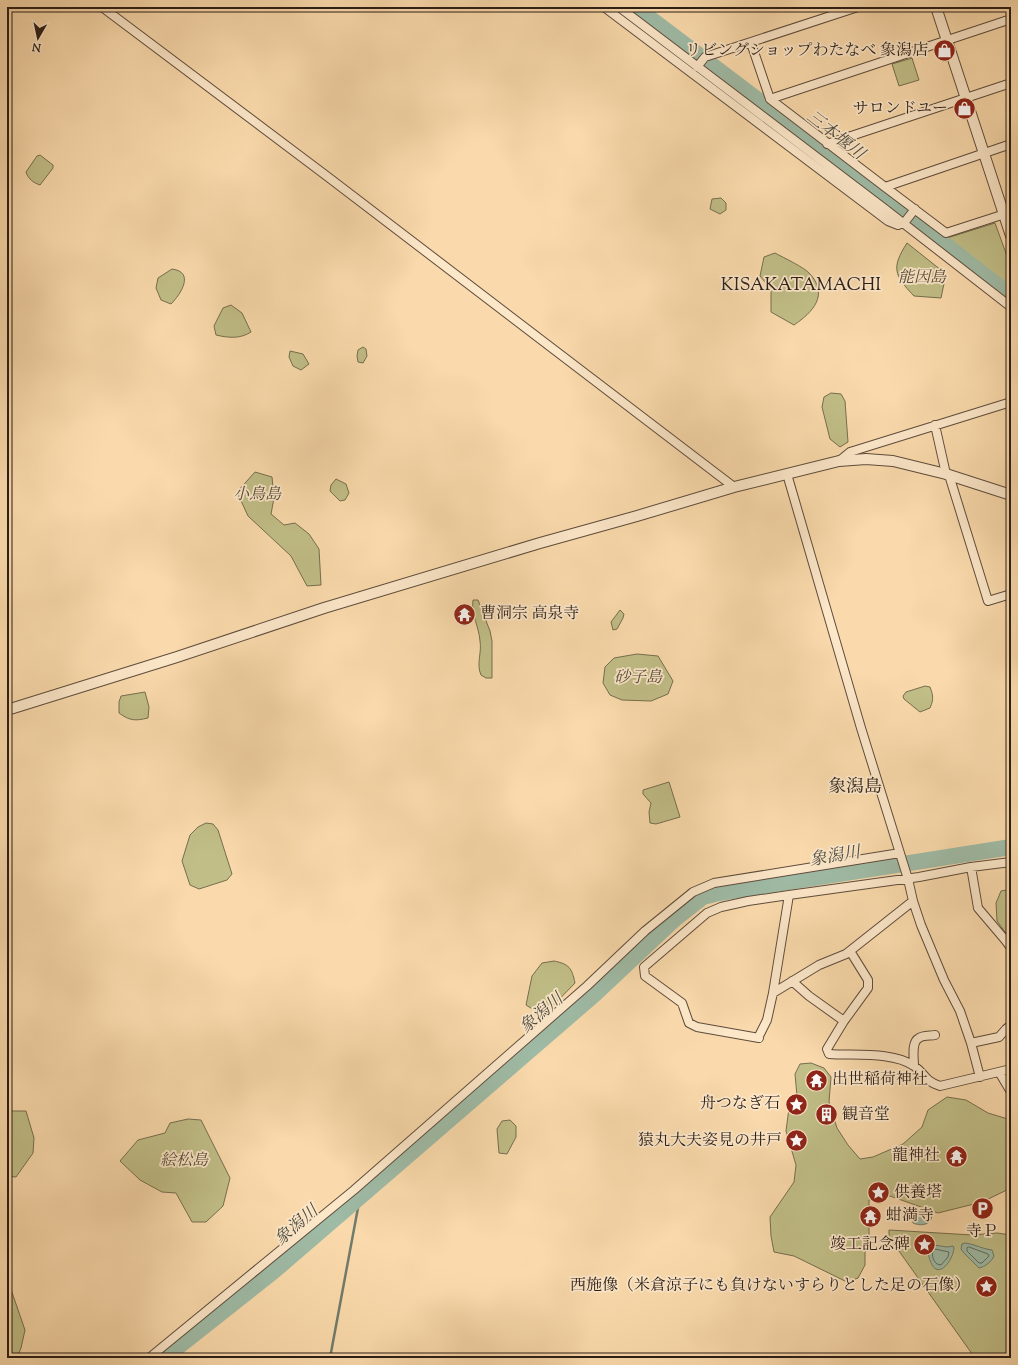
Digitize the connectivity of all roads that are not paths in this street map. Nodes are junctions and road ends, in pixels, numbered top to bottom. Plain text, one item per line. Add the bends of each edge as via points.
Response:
1 (102, 7) edge
2 (604, 7) edge
3 (619, 7) edge
4 (858, 7) edge
5 (936, 7) edge
6 (1011, 19) edge
7 (946, 40) junction
8 (751, 43) junction
9 (698, 67) junction
10 (1011, 82) edge
11 (965, 98) junction
12 (770, 99) junction
13 (827, 144) junction
14 (1011, 144) edge
15 (984, 153) junction
16 (885, 187) junction
17 (915, 210) junction
18 (1008, 213) edge
19 (904, 222) junction
20 (1011, 236) edge
21 (1011, 307) edge
22 (1011, 402) edge
23 (935, 425) junction
24 (839, 461) junction
25 (786, 474) junction
26 (947, 475) junction
27 (734, 487) junction
28 (1011, 495) edge
29 (1011, 594) edge
30 (7, 710) edge
31 (900, 853) junction
32 (1011, 862) edge
33 (970, 867) junction
34 (908, 879) junction
35 (789, 895) junction
36 (913, 901) junction
37 (1011, 948) edge
38 (850, 951) junction
39 (792, 980) junction
40 (773, 993) junction
41 (844, 1021) junction
42 (1011, 1026) edge
43 (935, 1035) dead end
44 (971, 1043) junction
45 (914, 1065) junction
46 (1011, 1069) edge
47 (999, 1072) junction
48 (980, 1077) junction
49 (1011, 1092) edge
50 (149, 1358) edge

1 - 27 street via 335,181
2 - 19 street via 888,221 898,225
3 - 9 street
4 - 8 street
5 - 7 street
6 - 7 street
7 - 11 street
7 - 12 street
8 - 9 street via 705,57
8 - 12 street
9 - 19 street
10 - 11 street
11 - 13 street
11 - 15 street
12 - 13 street
13 - 16 street
14 - 15 street
15 - 16 street
15 - 18 street
16 - 17 street
17 - 18 street via 946,233
17 - 19 street
18 - 20 street
19 - 21 street
22 - 23 street
23 - 24 street via 850,452
23 - 26 street
24 - 25 street
24 - 26 street via 893,461
25 - 27 street
25 - 31 street
26 - 28 street
26 - 29 street via 988,601
27 - 30 street via 324,608
31 - 34 street
31 - 50 street via 714,883 693,892 645,931 587,986 354,1190
32 - 33 street
33 - 34 street
33 - 37 street via 978,908
34 - 35 street
34 - 36 street
35 - 40 street
35 - 40 street via 722,907 707,914 644,967 645,976 682,1003 689,1023 697,1027 759,1036 767,1020
36 - 38 street
36 - 44 street
38 - 39 street
38 - 41 street via 868,980 868,988
39 - 40 street
39 - 41 street via 809,996
41 - 45 street via 827,1049 829,1054 897,1058
42 - 44 street via 999,1037
43 - 45 street via 920,1037 917,1040 914,1046
44 - 48 street
45 - 48 street via 932,1083 940,1086
46 - 47 street
47 - 48 street
47 - 49 street

